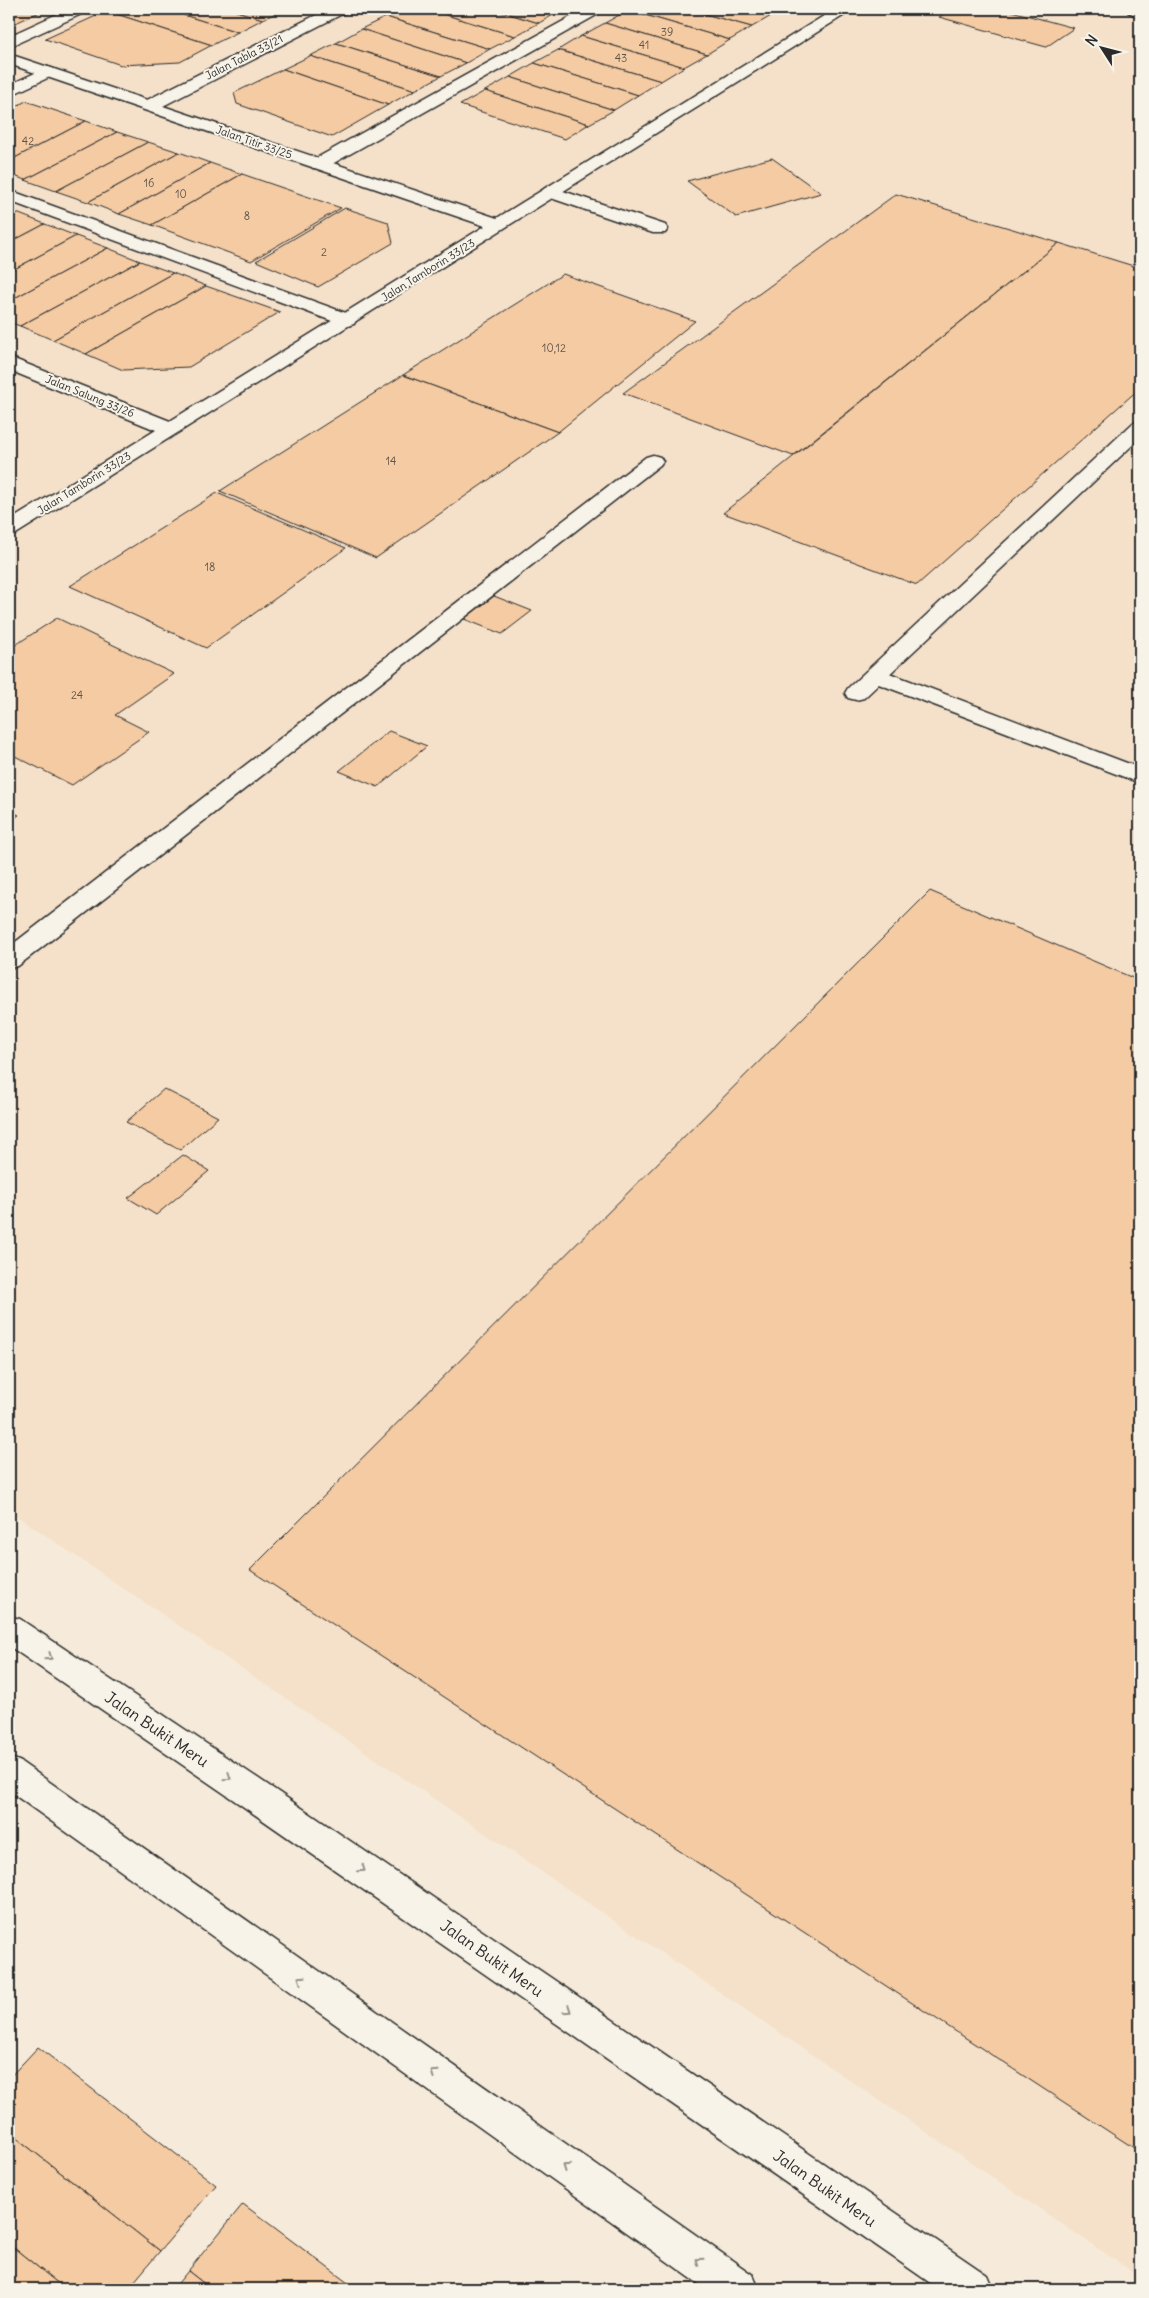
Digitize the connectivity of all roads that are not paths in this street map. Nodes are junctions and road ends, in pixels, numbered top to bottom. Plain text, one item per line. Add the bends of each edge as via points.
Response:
1 (80, 9) edge
2 (340, 9) edge
3 (596, 9) edge
4 (846, 9) edge
5 (1134, 9) edge
6 (1140, 12) edge
7 (9, 42) edge
8 (9, 59) edge
9 (48, 72) junction
10 (9, 91) edge
11 (149, 106) junction
12 (319, 164) junction
13 (551, 192) junction
14 (9, 195) edge
15 (499, 225) junction
16 (659, 229) dead end
17 (347, 320) junction
18 (9, 363) edge
19 (1140, 427) edge
20 (171, 429) junction
21 (653, 460) dead end
22 (9, 530) edge
23 (876, 675) junction
24 (856, 693) dead end
25 (1140, 776) edge
26 (9, 960) edge
27 (9, 1630) edge
28 (9, 1772) edge
29 (739, 2289) edge
30 (973, 2289) edge

1 - 7 street
2 - 11 street, Jalan Tabla 33/21
3 - 12 street
4 - 13 street, Jalan Tamborin 33/23
5 - 6 street
8 - 9 street, Jalan Titir 33/25
9 - 10 street
9 - 11 street, Jalan Titir 33/25
11 - 12 street, Jalan Titir 33/25
12 - 15 street, Jalan Titir 33/25
13 - 15 street, Jalan Tamborin 33/23
13 - 16 street
14 - 17 street
15 - 17 street, Jalan Tamborin 33/23
17 - 20 street, Jalan Tamborin 33/23
18 - 20 street, Jalan Salung 33/26
19 - 23 street
20 - 22 street, Jalan Tamborin 33/23
21 - 26 street
23 - 24 street
23 - 25 street
27 -> 30 street, Jalan Bukit Meru
29 -> 28 street

